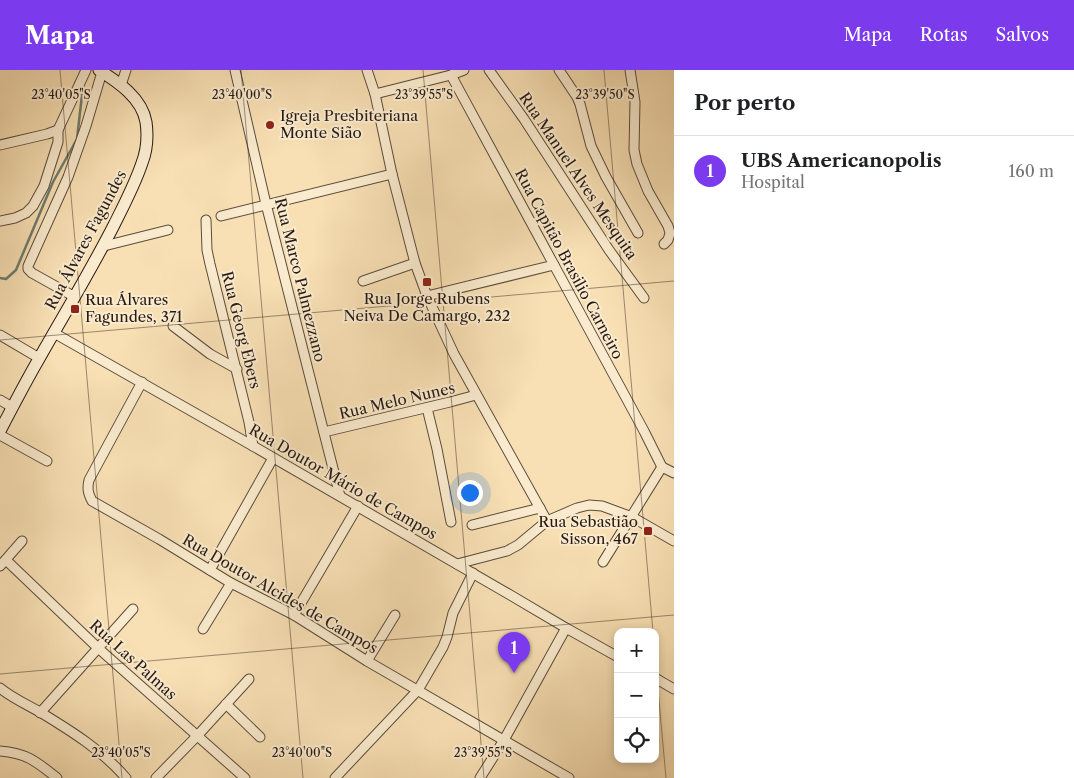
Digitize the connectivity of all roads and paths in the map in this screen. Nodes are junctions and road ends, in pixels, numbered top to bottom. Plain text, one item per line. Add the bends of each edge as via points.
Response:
1 (86, 70) edge
2 (126, 70) edge
3 (235, 70) edge
4 (367, 70) edge
5 (464, 70) edge
6 (489, 70) edge
7 (559, 70) edge
8 (630, 70) edge
9 (100, 71) edge
10 (451, 75) junction
11 (121, 85) junction
12 (375, 94) junction
13 (58, 130) junction
14 (0, 144) edge
15 (392, 174) junction
16 (266, 204) junction
17 (221, 216) dead end
18 (206, 220) dead end
19 (0, 221) edge
20 (168, 230) dead end
21 (638, 233) dead end
22 (664, 244) dead end
23 (104, 246) junction
24 (415, 263) junction
25 (554, 264) junction
26 (363, 281) dead end
27 (427, 296) junction
28 (75, 298) junction
29 (644, 298) dead end
30 (173, 326) dead end
31 (54, 333) junction
32 (0, 336) edge
33 (39, 358) junction
34 (237, 369) junction
35 (142, 382) junction
36 (476, 395) junction
37 (0, 400) edge
38 (12, 408) junction
39 (427, 408) junction
40 (0, 431) edge
41 (324, 432) junction
42 (0, 435) edge
43 (253, 446) junction
44 (273, 458) junction
45 (47, 460) dead end
46 (662, 467) junction
47 (674, 473) edge
48 (340, 496) junction
49 (358, 506) junction
50 (540, 508) junction
51 (632, 517) junction
52 (547, 521) junction
53 (451, 522) dead end
54 (472, 525) dead end
55 (22, 541) dead end
56 (674, 541) edge
57 (603, 562) dead end
58 (3, 563) edge
59 (456, 564) junction
60 (210, 570) junction
61 (474, 573) junction
62 (231, 583) junction
63 (133, 608) dead end
64 (395, 615) dead end
65 (294, 616) junction
66 (566, 628) junction
67 (203, 629) dead end
68 (98, 648) junction
69 (614, 655) edge
70 (367, 662) junction
71 (249, 679) dead end
72 (659, 680) edge
73 (0, 688) edge
74 (674, 689) edge
75 (418, 690) junction
76 (226, 704) junction
77 (40, 713) junction
78 (198, 735) junction
79 (260, 737) dead end
80 (504, 740) junction
81 (0, 751) edge
82 (57, 778) edge
83 (126, 778) edge
84 (156, 778) edge
85 (245, 778) edge
86 (334, 778) edge
87 (480, 778) edge
88 (569, 778) edge

1 - 13 street
2 - 11 street
3 - 16 street, Rua Marco Palmezzano
4 - 12 street
5 - 10 street
6 - 29 street, Rua Manuel Alves Mesquita
7 - 21 street via 577,97 591,146 602,169
8 - 22 street via 635,102 634,150 648,191 668,226 670,233
9 - 11 street, Rua Álvares Fagundes
9 - 28 street via 68,177 28,266 32,273
10 - 12 street
10 - 25 street, Rua Capitão Brasilio Carneiro
11 - 23 street, Rua Álvares Fagundes via 143,110 146,150
12 - 15 street
13 - 14 street
13 - 19 street via 58,142 48,174 33,206 20,216
15 - 16 street
15 - 24 street
16 - 17 street
16 - 41 street, Rua Marco Palmezzano
18 - 34 street, Rua Georg Ebers via 210,264
20 - 23 street
23 - 28 street, Rua Álvares Fagundes
24 - 26 street
24 - 27 street
25 - 27 street
25 - 46 street, Rua Capitão Brasilio Carneiro
27 - 36 street
28 - 31 street, Rua Álvares Fagundes
30 - 34 street via 210,354
31 - 33 street, Rua Álvares Fagundes
31 - 35 street, Rua Doutor Mário de Campos
32 - 33 street
33 - 38 street, Rua Álvares Fagundes
34 - 43 street, Rua Georg Ebers
35 - 43 street, Rua Doutor Mário de Campos
35 - 60 street, Rua Doutor Alcides de Campos via 89,480 88,495 92,501
36 - 39 street, Rua Melo Nunes
36 - 50 street
37 - 38 street
38 - 40 street, Rua Álvares Fagundes
39 - 41 street, Rua Melo Nunes
39 - 53 street
41 - 48 street, Rua Marco Palmezzano
42 - 45 street
43 - 44 street, Rua Doutor Mário de Campos
44 - 48 street, Rua Doutor Mário de Campos
44 - 60 street
46 - 47 street
46 - 51 street
48 - 49 street, Rua Doutor Mário de Campos
49 - 59 street, Rua Doutor Mário de Campos
49 - 65 street
50 - 52 street
50 - 54 street
51 - 52 street via 602,506 589,505
51 - 56 street
51 - 57 street
52 - 59 street via 507,551
55 - 58 street
58 - 68 street, Rua Las Palmas
59 - 61 street, Rua Doutor Mário de Campos
60 - 62 street, Rua Doutor Alcides de Campos
61 - 66 street, Rua Doutor Mário de Campos
61 - 75 street via 453,613 443,647
62 - 65 street, Rua Doutor Alcides de Campos
62 - 67 street
63 - 68 street
64 - 70 street
65 - 70 street, Rua Doutor Alcides de Campos
66 - 69 street, Rua Doutor Mário de Campos
66 - 80 street
68 - 77 street
68 - 78 street, Rua Las Palmas
70 - 75 street, Rua Doutor Alcides de Campos
71 - 76 street
72 - 74 street
73 - 77 street
75 - 80 street, Rua Doutor Alcides de Campos
75 - 86 street
76 - 78 street
76 - 79 street
77 - 83 street via 93,746
78 - 84 street
78 - 85 street, Rua Las Palmas
80 - 87 street
80 - 88 street, Rua Doutor Alcides de Campos
81 - 82 street via 22,754 35,760

